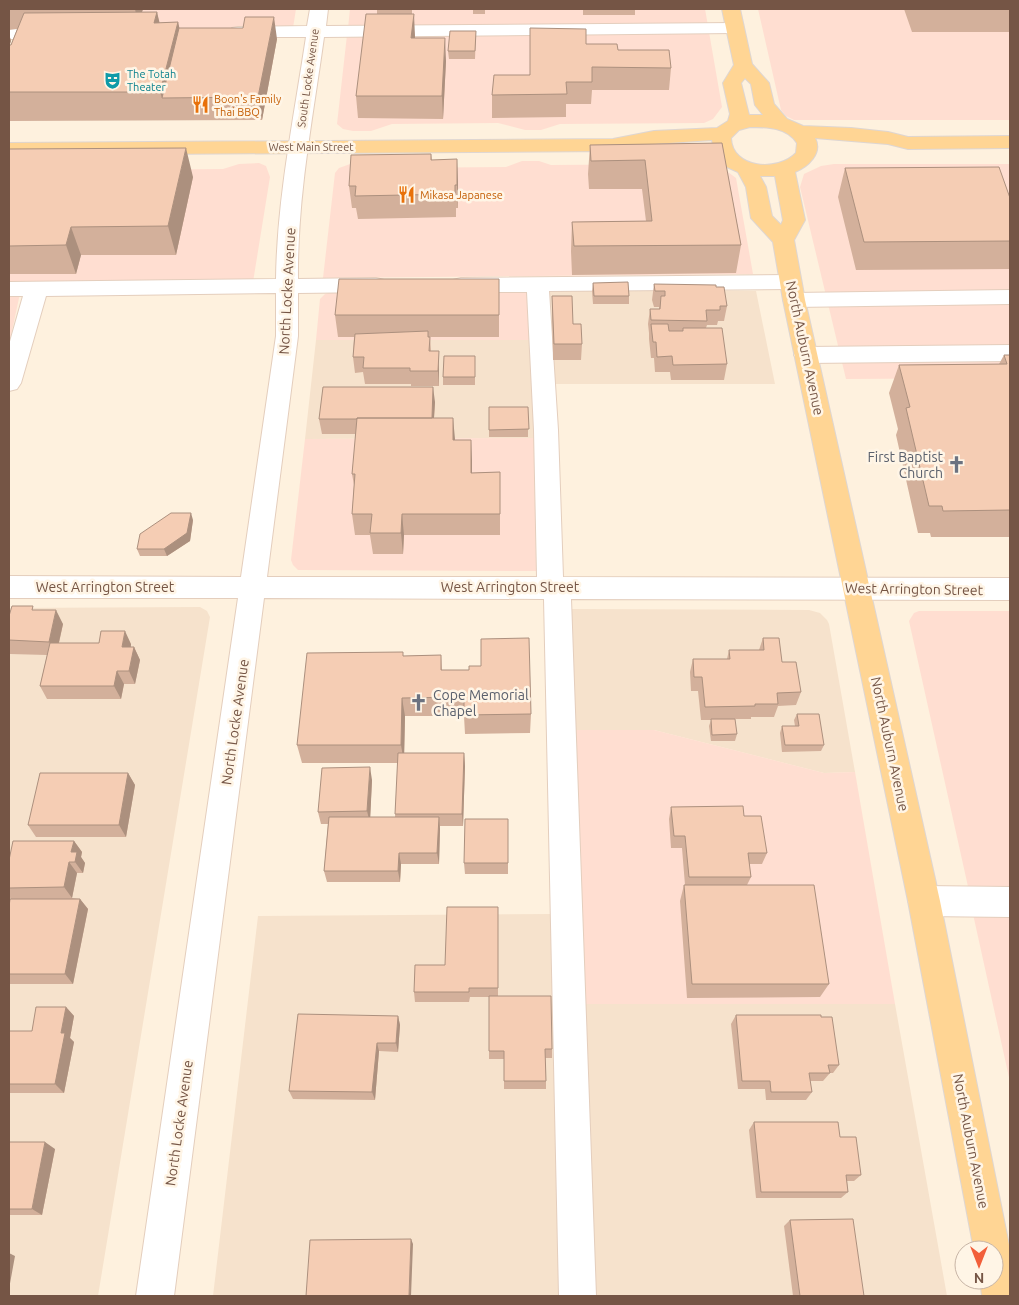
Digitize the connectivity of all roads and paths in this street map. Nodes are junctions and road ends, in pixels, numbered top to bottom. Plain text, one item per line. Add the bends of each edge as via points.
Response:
1 (319, 9) edge
2 (731, 9) edge
3 (735, 28) junction
4 (216, 32) edge
5 (315, 32) junction
6 (9, 34) edge
7 (68, 34) edge
8 (743, 65) junction
9 (780, 124) junction
10 (729, 129) junction
11 (800, 132) junction
12 (1010, 142) edge
13 (908, 143) junction
14 (614, 145) junction
15 (298, 147) junction
16 (9, 149) edge
17 (823, 154) junction
18 (726, 156) junction
19 (745, 167) junction
20 (784, 169) junction
21 (783, 240) junction
22 (538, 284) junction
23 (398, 285) edge
24 (438, 285) edge
25 (287, 286) junction
26 (37, 288) junction
27 (9, 289) edge
28 (792, 291) junction
29 (1010, 296) edge
30 (1010, 353) edge
31 (806, 355) junction
32 (9, 383) edge
33 (9, 587) edge
34 (254, 587) junction
35 (553, 587) junction
36 (857, 588) junction
37 (1010, 589) edge
38 (924, 901) junction
39 (1010, 902) edge
40 (990, 1240) edge
41 (155, 1296) edge
42 (578, 1296) edge

1 - 5 street, South Locke Avenue
2 - 3 main road
3 - 5 street
3 - 8 main road
4 - 5 street
5 - 15 street, South Locke Avenue
6 - 7 street
8 - 9 main road via 760,83 765,104
8 - 10 main road via 732,83 740,114
9 - 10 main road, West Main Street via 750,121
9 - 11 main road, West Main Street
10 - 14 main road, West Main Street via 632,139
10 - 18 main road via 720,141
11 - 13 main road via 860,135
11 - 17 main road via 808,149
12 - 13 main road
13 - 17 main road via 892,148
14 - 15 main road, West Main Street
14 - 18 main road, West Main Street via 636,150
15 - 16 main road, West Main Street
15 - 25 street, North Locke Avenue
17 - 20 main road
18 - 19 main road
19 - 20 main road
19 - 21 main road via 756,187 762,218
20 - 21 main road via 794,220
21 - 28 main road, North Auburn Avenue
22 - 24 street
22 - 28 street
22 - 35 street
23 - 25 street
25 - 26 street
25 - 34 street, North Locke Avenue via 287,336
26 - 27 street
26 - 32 street
28 - 29 street
28 - 31 main road, North Auburn Avenue
30 - 31 street
31 - 36 main road, North Auburn Avenue
33 - 34 street, West Arrington Street
34 - 35 street, West Arrington Street
34 - 41 street, North Locke Avenue
35 - 36 street, West Arrington Street
35 - 42 street
36 - 37 street, West Arrington Street
36 - 38 main road, North Auburn Avenue
38 - 39 street
38 - 40 main road, North Auburn Avenue

